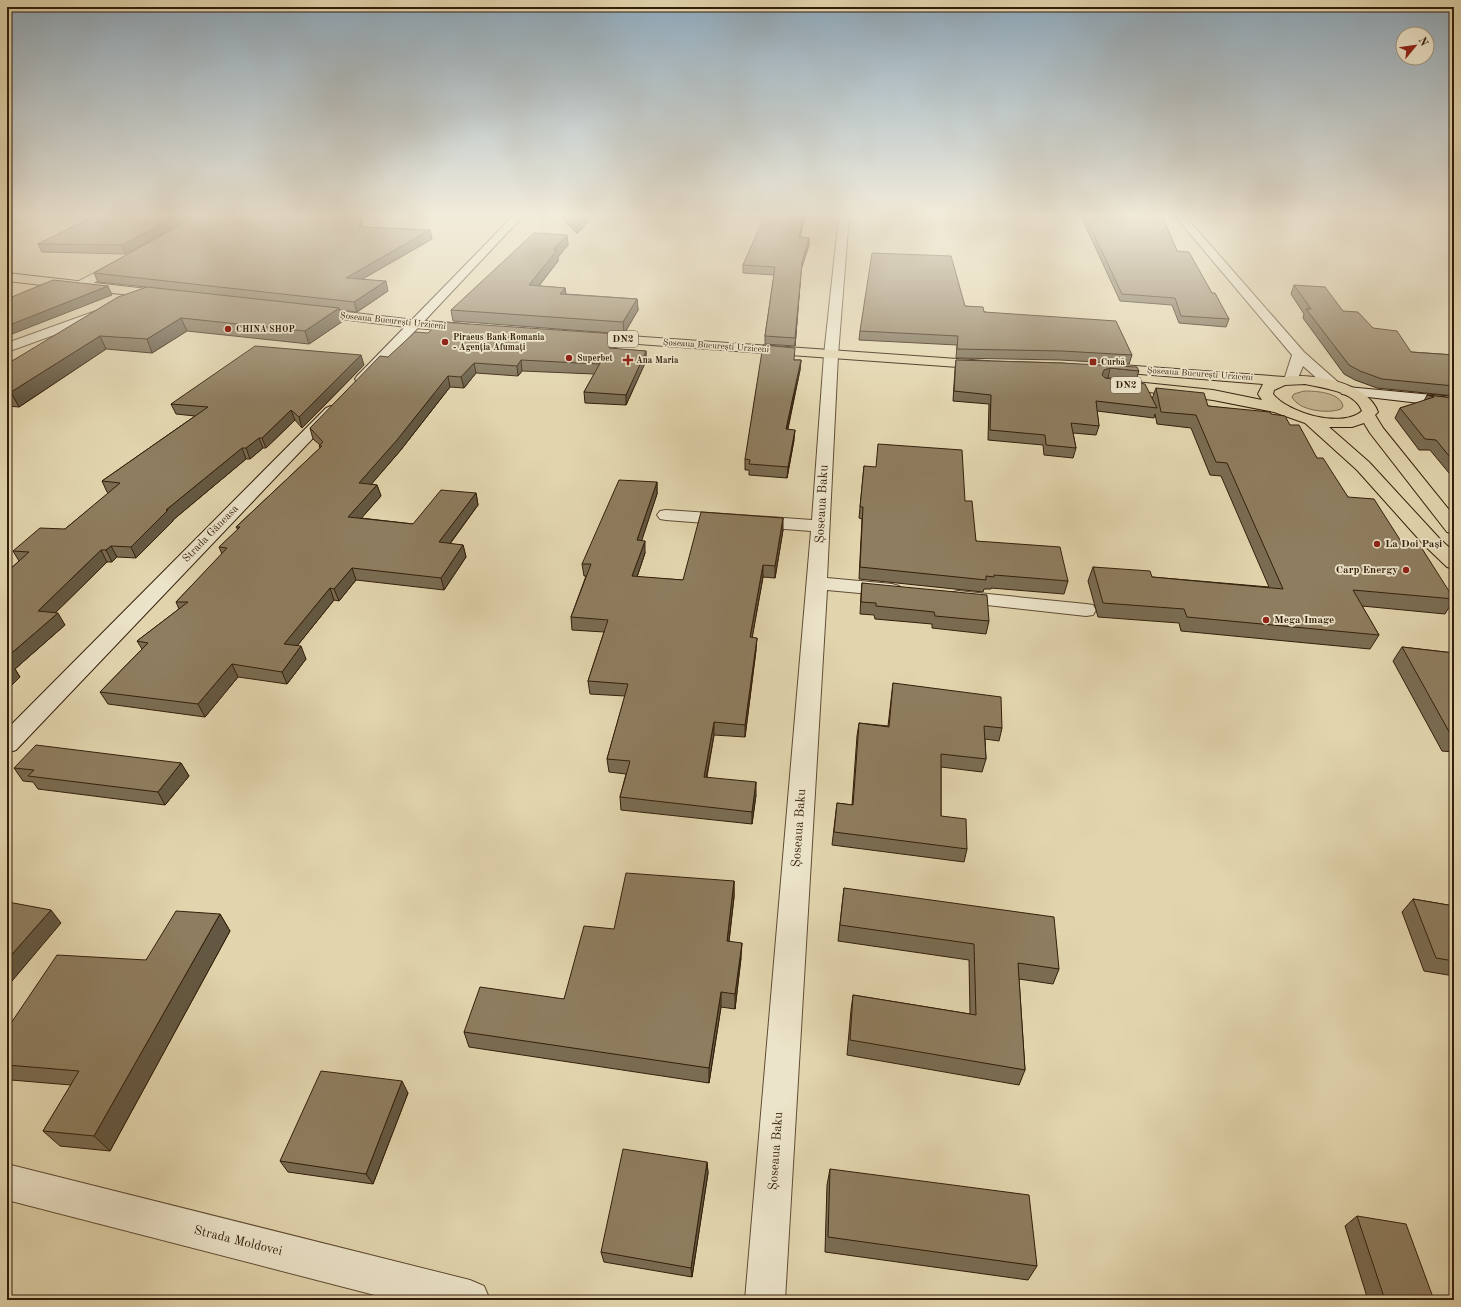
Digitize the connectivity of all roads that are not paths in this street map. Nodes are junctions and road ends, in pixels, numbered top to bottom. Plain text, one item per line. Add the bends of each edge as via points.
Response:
1 (7, 277) edge
2 (96, 277) edge
3 (460, 277) edge
4 (838, 277) edge
5 (1232, 277) edge
6 (82, 285) junction
7 (153, 293) junction
8 (174, 296) edge
9 (298, 310) edge
10 (415, 324) junction
11 (474, 328) edge
12 (577, 336) edge
13 (7, 348) edge
14 (831, 355) junction
15 (1298, 355) junction
16 (999, 367) edge
17 (1098, 368) edge
18 (1287, 380) junction
19 (1106, 382) edge
20 (1340, 388) junction
21 (1450, 402) edge
22 (1279, 408) junction
23 (1369, 412) junction
24 (1311, 420) junction
25 (666, 515) dead end
26 (821, 526) junction
27 (1454, 528) edge
28 (1454, 563) edge
29 (817, 583) junction
30 (912, 592) edge
31 (936, 595) edge
32 (1086, 610) dead end
33 (7, 744) edge
34 (7, 1182) edge
35 (470, 1300) edge
36 (765, 1300) edge

1 - 6 highway
2 - 6 street
3 - 10 street, Strada Găneasa
4 - 14 street, Șoseaua Baku
5 - 15 street
6 - 7 highway
7 - 8 highway
7 - 13 street
9 - 10 highway, Șoseaua București Urziceni
10 - 11 highway, Șoseaua București Urziceni
10 - 33 street, Strada Găneasa
12 - 14 highway, Șoseaua București Urziceni / DN2
14 - 16 highway, Șoseaua București Urziceni / DN2
14 - 26 street, Șoseaua Baku
15 - 18 street
15 - 20 street
17 - 18 highway, Șoseaua București Urziceni / DN2
18 - 20 highway, Șoseaua București Urziceni / DN2 via 1305,380
18 - 22 highway, Șoseaua București Urziceni / DN2 via 1266,388 1270,401
19 - 22 highway, Șoseaua București Urziceni / DN2 via 1213,395
20 - 21 street
20 - 23 highway, Șoseaua București Urziceni / DN2 via 1362,399
21 - 23 street
22 - 24 highway, Șoseaua București Urziceni / DN2
23 - 24 highway, Șoseaua București Urziceni / DN2 via 1355,422
23 - 27 highway, Șoseaua București Urziceni / DN2 via 1376,430
24 - 28 highway, Șoseaua București Urziceni / DN2 via 1363,466
25 - 26 street
26 - 29 street, Șoseaua Baku
29 - 30 street
29 - 36 street, Șoseaua Baku
31 - 32 street
34 - 35 street, Strada Moldovei

